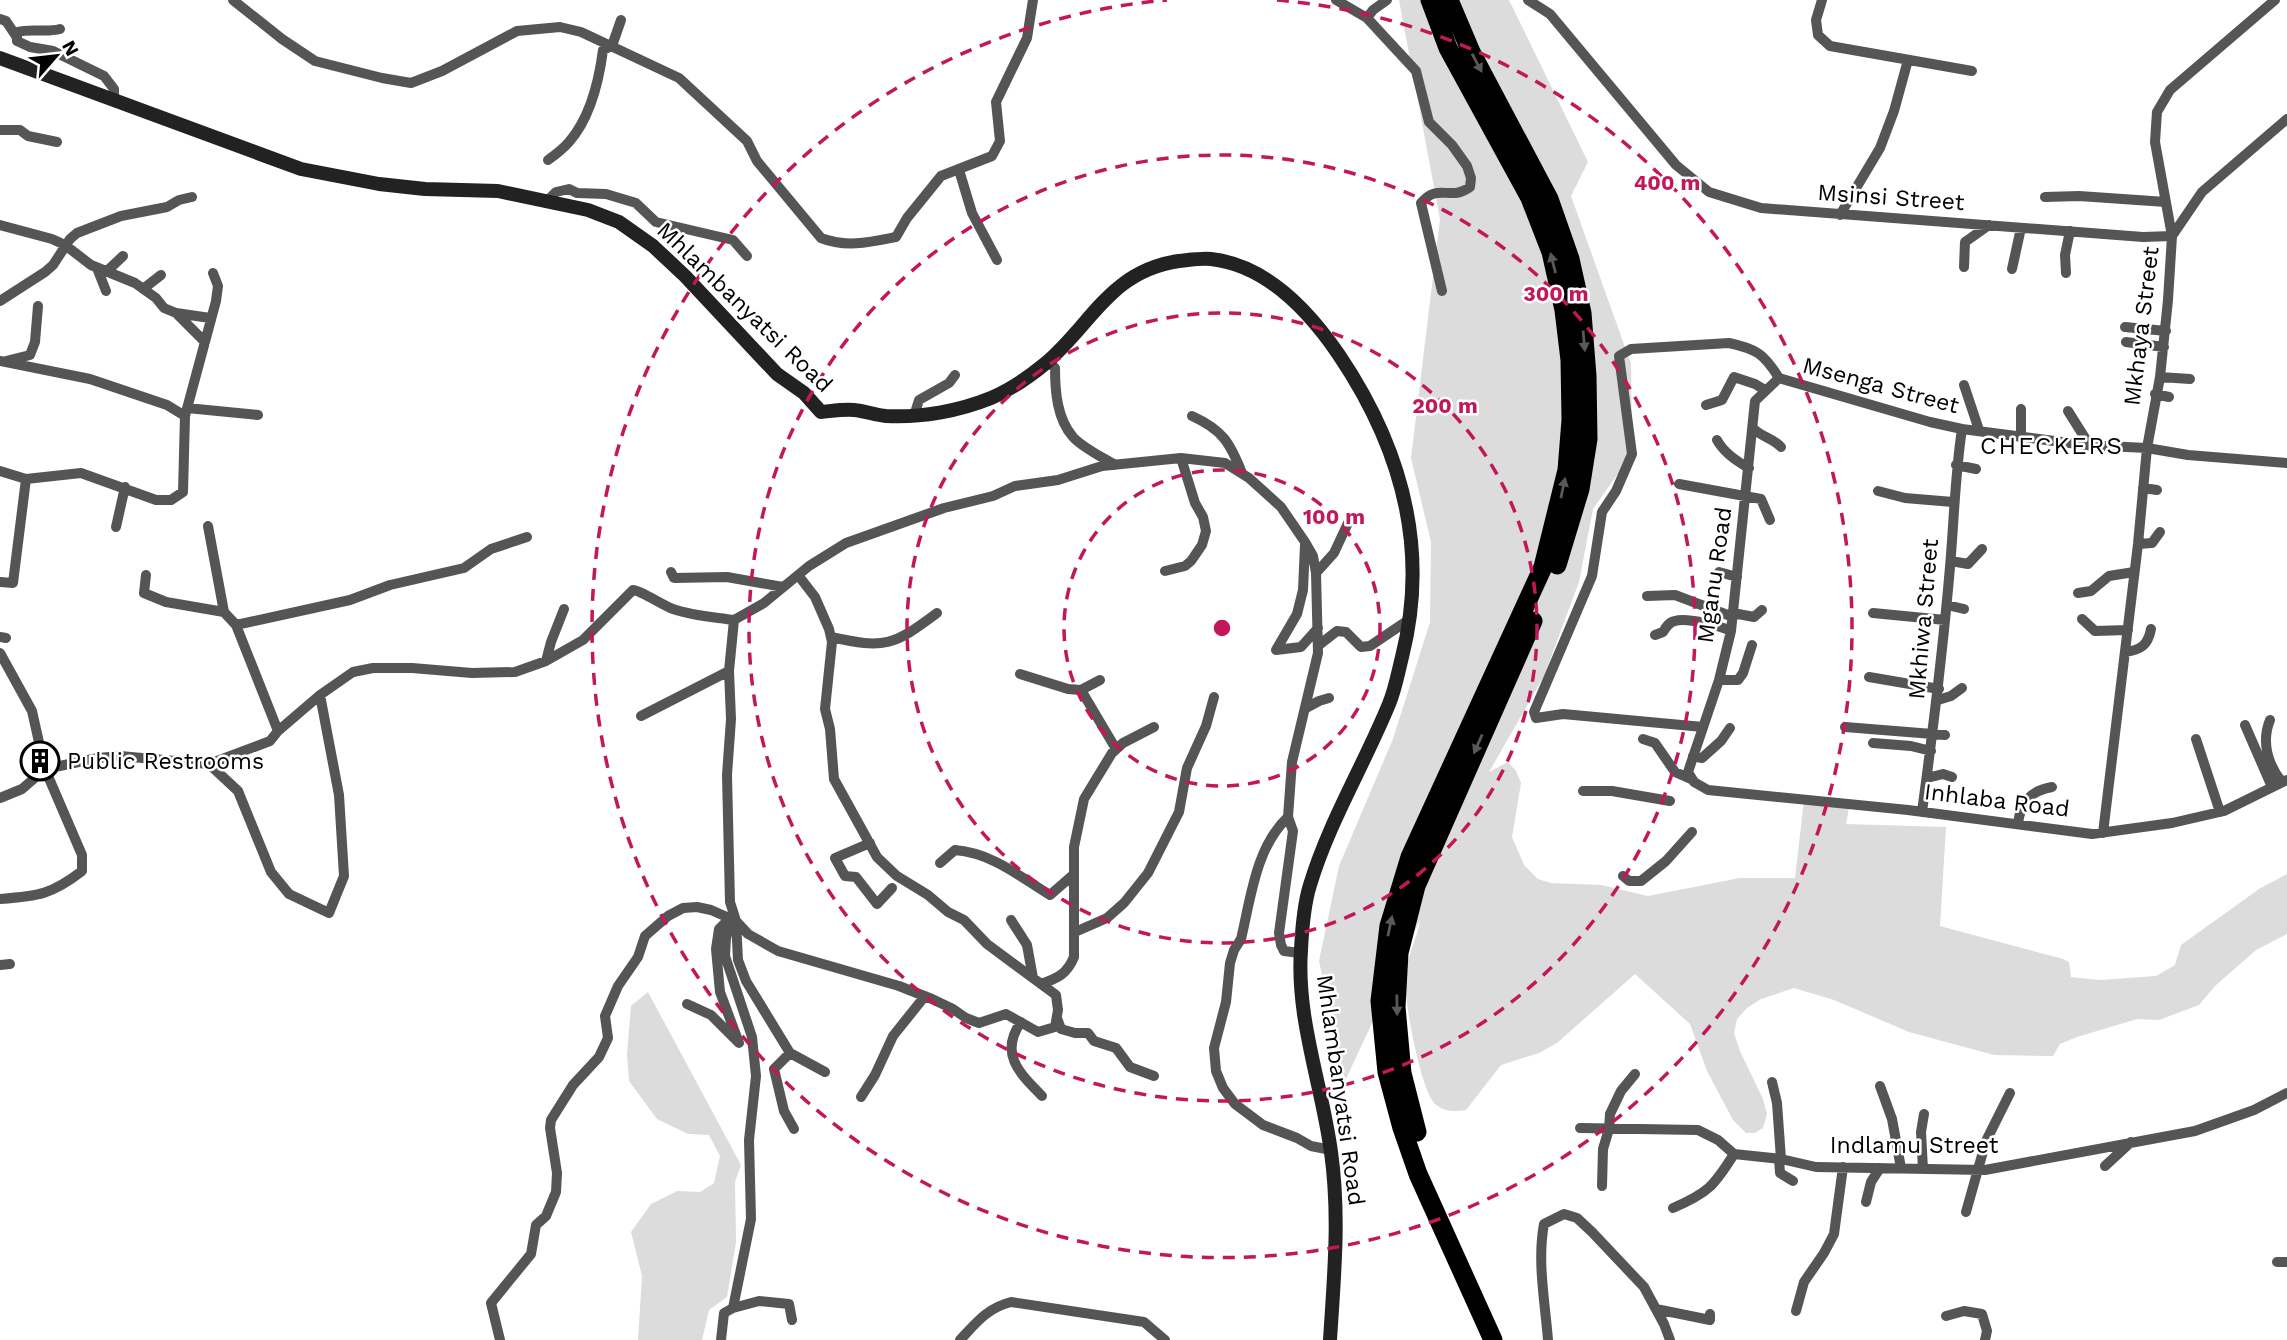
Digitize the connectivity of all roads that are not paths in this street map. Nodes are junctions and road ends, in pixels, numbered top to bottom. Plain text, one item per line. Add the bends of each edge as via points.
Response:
1 (233, 0) edge
2 (1033, 0) edge
3 (1336, 0) edge
4 (1387, 0) edge
5 (1528, 0) edge
6 (1822, 0) edge
7 (2275, 0) edge
8 (1440, 2) edge
9 (1367, 18) junction
10 (0, 19) edge
11 (621, 20) dead end
12 (60, 29) dead end
13 (16, 36) junction
14 (612, 46) junction
15 (0, 58) edge
16 (1908, 60) junction
17 (1972, 71) dead end
18 (114, 101) junction
19 (2287, 119) edge
20 (0, 130) edge
21 (57, 142) dead end
22 (548, 160) dead end
23 (959, 170) junction
24 (192, 197) dead end
25 (2045, 197) dead end
26 (548, 200) junction
27 (2166, 202) junction
28 (1840, 215) junction
29 (0, 225) edge
30 (1989, 225) junction
31 (2021, 228) junction
32 (2070, 232) junction
33 (2172, 236) junction
34 (65, 245) junction
35 (123, 256) dead end
36 (747, 256) dead end
37 (997, 260) dead end
38 (1964, 267) dead end
39 (2012, 269) dead end
40 (102, 270) junction
41 (214, 273) dead end
42 (2066, 273) dead end
43 (161, 275) dead end
44 (143, 289) junction
45 (106, 291) dead end
46 (1442, 291) dead end
47 (0, 301) edge
48 (38, 306) dead end
49 (176, 313) junction
50 (210, 317) junction
51 (2124, 327) dead end
52 (2166, 331) junction
53 (205, 342) junction
54 (2126, 342) dead end
55 (2164, 347) junction
56 (1048, 361) junction
57 (2, 362) edge
58 (955, 374) dead end
59 (2160, 377) junction
60 (1779, 378) junction
61 (2190, 379) dead end
62 (1964, 385) dead end
63 (1766, 390) junction
64 (2155, 394) junction
65 (2169, 397) dead end
66 (1706, 405) dead end
67 (2021, 409) dead end
68 (2068, 411) dead end
69 (186, 412) junction
70 (258, 415) dead end
71 (914, 416) junction
72 (1192, 416) dead end
73 (1753, 428) junction
74 (1962, 429) junction
75 (1979, 430) junction
76 (2021, 438) junction
77 (1717, 440) dead end
78 (2090, 446) junction
79 (1781, 447) dead end
80 (2147, 448) junction
81 (1181, 458) junction
82 (2287, 463) edge
83 (1115, 465) junction
84 (1956, 465) junction
85 (1749, 468) junction
86 (1976, 469) dead end
87 (0, 471) edge
88 (1242, 474) junction
89 (26, 479) junction
90 (1679, 484) dead end
91 (125, 488) junction
92 (2143, 488) junction
93 (2157, 490) dead end
94 (1878, 491) dead end
95 (1746, 498) junction
96 (1953, 502) junction
97 (1770, 520) dead end
98 (1348, 523) dead end
99 (208, 526) dead end
100 (116, 527) dead end
101 (2160, 531) dead end
102 (527, 537) dead end
103 (1306, 542) junction
104 (2138, 544) junction
105 (1982, 549) dead end
106 (1951, 561) junction
107 (1165, 571) dead end
108 (671, 572) dead end
109 (1719, 572) dead end
110 (2134, 572) junction
111 (1316, 573) junction
112 (146, 575) dead end
113 (798, 575) junction
114 (1737, 577) junction
115 (0, 582) edge
116 (783, 587) junction
117 (2078, 593) dead end
118 (1647, 596) dead end
119 (1947, 606) junction
120 (564, 609) dead end
121 (1965, 609) dead end
122 (1762, 610) dead end
123 (225, 612) junction
124 (937, 613) dead end
125 (1873, 613) dead end
126 (1733, 615) junction
127 (1410, 619) junction
128 (2082, 619) dead end
129 (734, 620) junction
130 (1945, 620) junction
131 (236, 625) junction
132 (1318, 628) junction
133 (2151, 629) dead end
134 (2127, 630) junction
135 (1731, 631) junction
136 (1656, 635) dead end
137 (831, 637) junction
138 (1319, 645) junction
139 (1752, 645) dead end
140 (2125, 652) junction
141 (0, 653) edge
142 (546, 661) junction
143 (729, 671) junction
144 (1020, 674) dead end
145 (1869, 677) dead end
146 (1100, 680) dead end
147 (1719, 680) junction
148 (1962, 688) dead end
149 (1081, 690) junction
150 (1938, 694) junction
151 (320, 695) junction
152 (1214, 697) dead end
153 (1329, 698) dead end
154 (1306, 708) junction
155 (641, 716) dead end
156 (2270, 720) dead end
157 (2245, 725) dead end
158 (1154, 727) dead end
159 (1703, 727) junction
160 (1845, 727) dead end
161 (1730, 728) dead end
162 (278, 731) junction
163 (1939, 735) junction
164 (2196, 738) dead end
165 (1643, 739) dead end
166 (1873, 743) dead end
167 (1116, 749) junction
168 (1931, 751) junction
169 (1693, 756) junction
170 (209, 764) junction
171 (45, 769) junction
172 (1927, 778) junction
173 (1952, 778) dead end
174 (1693, 781) junction
175 (2281, 783) edge
176 (2052, 787) dead end
177 (1583, 791) dead end
178 (0, 798) edge
179 (1670, 801) dead end
180 (1923, 812) junction
181 (2220, 812) junction
182 (1288, 817) junction
183 (2018, 823) junction
184 (1692, 832) dead end
185 (2103, 833) junction
186 (870, 843) junction
187 (940, 863) dead end
188 (1073, 875) junction
189 (1623, 876) dead end
190 (892, 888) dead end
191 (0, 899) edge
192 (1011, 920) dead end
193 (736, 921) junction
194 (1075, 932) junction
195 (1300, 953) junction
196 (1037, 981) junction
197 (925, 996) junction
198 (687, 1004) dead end
199 (1057, 1018) junction
200 (1021, 1023) junction
201 (790, 1053) junction
202 (825, 1072) dead end
203 (1635, 1074) dead end
204 (1154, 1076) dead end
205 (1772, 1082) dead end
206 (1880, 1086) dead end
207 (2010, 1093) dead end
208 (2287, 1093) edge
209 (1042, 1096) dead end
210 (861, 1097) dead end
211 (1924, 1114) dead end
212 (1580, 1128) dead end
213 (794, 1129) dead end
214 (1609, 1129) junction
215 (2131, 1142) junction
216 (1331, 1150) junction
217 (1734, 1154) junction
218 (1780, 1159) junction
219 (2105, 1166) dead end
220 (1843, 1167) junction
221 (1881, 1168) junction
222 (1901, 1168) junction
223 (1923, 1169) junction
224 (1979, 1170) junction
225 (1793, 1181) dead end
226 (1602, 1186) dead end
227 (1866, 1202) dead end
228 (1672, 1209) dead end
229 (1966, 1212) dead end
230 (1447, 1239) junction
231 (733, 1308) junction
232 (1656, 1309) junction
233 (1797, 1311) dead end
234 (1710, 1314) dead end
235 (1946, 1316) dead end
236 (792, 1320) dead end
237 (499, 1340) edge
238 (721, 1340) edge
239 (960, 1340) edge
240 (1165, 1340) edge
241 (1331, 1340) edge
242 (1480, 1340) edge
243 (1493, 1340) edge
244 (1506, 1340) edge
245 (1548, 1340) edge
246 (1670, 1340) edge
247 (1985, 1340) edge

1 - 14 street via 315,61 411,83 517,31 560,27
2 - 23 street via 1027,38 996,102 1000,141 992,156
3 - 9 street
4 - 9 street
5 - 28 street, Msinsi Street via 1550,14 1676,165 1709,192 1760,208
6 - 16 street via 1816,20 1818,35 1830,46
7 - 27 street, Mkhaya Street via 2170,90 2157,112 2155,142
230 -> 8 highway via 1418,1174 1387,1072 1380,1001 1389,926 1410,857 1543,567 1567,470 1571,421 1570,360 1551,252 1530,198 1448,48
8 -> 244 highway via 1549,199 1582,313 1587,376 1588,439 1580,489 1557,566 1416,886 1399,953 1396,1007 1415,1127 1437,1188
9 - 46 street via 1416,71 1429,122 1452,145 1472,178 1470,187 1459,194 1435,192 1420,202
10 - 13 street
11 - 14 street
12 - 13 street via 45,33 25,30
13 - 18 street via 23,45 53,51 104,76 114,89
14 - 22 street via 603,50 584,118 569,142
14 - 23 street via 679,78 747,141 757,161 821,238 835,244 896,237 941,176
15 - 18 main road, Mhlambanyatsi Road
16 - 17 street
16 - 28 street via 1880,148
18 - 26 main road, Mhlambanyatsi Road via 330,176
19 - 33 street via 2202,192
20 - 21 street via 20,130
23 - 37 street via 972,213
24 - 34 street via 121,216 77,233
25 - 27 street
26 - 36 street via 569,189 606,194 636,203 656,222 733,240
26 - 71 main road, Mhlambanyatsi Road via 619,222 653,246 777,374 821,412
27 - 33 street, Mkhaya Street
28 - 30 street, Msinsi Street
29 - 34 street
30 - 31 street, Msinsi Street
30 - 38 street via 1965,242
31 - 32 street, Msinsi Street
31 - 39 street
32 - 33 street, Msinsi Street
32 - 42 street via 2064,255
33 - 52 street, Mkhaya Street
34 - 40 street
34 - 47 street via 45,272
35 - 40 street
40 - 44 street
40 - 45 street
41 - 50 street via 218,286
43 - 44 street
44 - 49 street
48 - 57 street via 30,355
49 - 50 street
49 - 53 street
50 - 53 street
51 - 52 street
52 - 55 street, Mkhaya Street
53 - 69 street
54 - 55 street
55 - 59 street, Mkhaya Street
56 - 71 main road, Mhlambanyatsi Road via 991,398
56 - 83 street via 1055,368 1059,407 1074,438
56 - 127 main road, Mhlambanyatsi Road via 1117,287 1159,264 1211,259 1240,266 1277,287 1331,343 1355,379 1391,454 1410,524 1414,563
57 - 69 street via 90,379
58 - 71 street via 919,400
59 - 61 street
59 - 64 street, Mkhaya Street
60 - 63 street, Mganu Road
60 - 74 street, Msenga Street
60 - 159 street, Msenga Street via 1766,357 1729,343 1631,349 1619,356 1632,454 1602,512 1592,576 1534,712 1536,718 1563,714
62 - 75 street
63 - 66 street via 1734,377 1722,400
63 - 73 street, Mganu Road via 1755,401
64 - 65 street
64 - 80 street, Mkhaya Street
67 - 76 street
68 - 78 street
69 - 70 street
69 - 91 street via 183,492 171,500 156,500
72 - 88 street via 1210,424 1229,443
73 - 79 street
73 - 85 street, Mganu Road
74 - 75 street, Msenga Street
74 - 84 street, Mkhiwa Street
75 - 76 street, Msenga Street
76 - 78 street, Msenga Street
77 - 85 street
78 - 80 street, Msenga Street
80 - 82 street, Msenga Street
80 - 92 street, Mkhaya Street
81 - 83 street
81 - 88 street via 1225,463
81 - 107 street via 1206,531 1191,561
83 - 113 street via 1015,486 944,508 846,543
84 - 86 street
84 - 96 street, Mkhiwa Street
85 - 95 street, Mganu Road
87 - 89 street
88 - 103 street via 1281,507
89 - 91 street via 81,473
89 - 115 street via 13,583
90 - 95 street
91 - 100 street
92 - 93 street
92 - 104 street, Mkhaya Street
94 - 96 street
95 - 97 street via 1761,499
95 - 114 street, Mganu Road
96 - 106 street, Mkhiwa Street
98 - 111 street via 1334,552
99 - 123 street
101 - 104 street via 2152,543
102 - 131 street via 491,549 464,568
103 - 111 street
103 - 132 street via 1297,614 1276,650 1301,647
104 - 110 street, Mkhaya Street
105 - 106 street via 1968,564
106 - 119 street, Mkhiwa Street
108 - 116 street via 674,578 727,577
109 - 114 street
110 - 117 street via 2109,576 2091,591
110 - 134 street, Mkhaya Street
111 - 132 street
112 - 123 street via 144,593
113 - 116 street
113 - 137 street via 815,597
114 - 126 street, Mganu Road
116 - 129 street
118 - 126 street via 1675,595
119 - 121 street
119 - 130 street, Mkhiwa Street
120 - 142 street
122 - 126 street via 1755,617
123 - 131 street
124 - 137 street via 885,644
125 - 130 street
126 - 135 street, Mganu Road
127 - 138 street via 1370,646 1361,647 1346,632 1337,631
127 - 195 main road, Mhlambanyatsi Road via 1390,701 1309,887
128 - 134 street via 2095,631
129 - 142 street via 674,609 633,590 583,640
129 - 143 street
130 - 150 street, Mkhiwa Street
131 - 162 street
132 - 138 street
133 - 140 street via 2149,642
134 - 140 street, Mkhaya Street
135 - 136 street via 1674,621
135 - 147 street, Mganu Road
137 - 186 street via 825,709 834,779
138 - 154 street
139 - 147 street via 1738,680
140 - 185 street, Mkhaya Street
141 - 171 street via 32,710
142 - 151 street via 515,672 373,668 353,672
143 - 155 street
143 - 193 street via 729,867 730,902
144 - 149 street
145 - 150 street
146 - 149 street
147 - 159 street, Mganu Road
148 - 150 street via 1951,696
149 - 167 street
150 - 163 street, Mkhiwa Street
151 - 162 street
151 - 170 street via 339,795 344,876 328,913 289,894 271,872 238,791
152 - 194 street via 1187,768 1179,812 1148,873 1107,918
153 - 154 street
154 - 182 street via 1292,762
156 - 175 street via 2266,747
157 - 175 street
158 - 167 street
159 - 169 street, Mganu Road
160 - 163 street
161 - 169 street via 1702,758
162 - 170 street via 270,741
163 - 168 street, Mkhiwa Street
164 - 181 street
165 - 174 street via 1655,743 1675,772
166 - 168 street
167 - 188 street via 1084,799
168 - 172 street, Mkhiwa Street
169 - 174 street, Mganu Road via 1688,772
170 - 171 street via 120,757
171 - 178 street via 22,789
171 - 191 street via 82,855 82,871 61,887 36,897
172 - 173 street via 1943,774
172 - 180 street, Mkhiwa Street
174 - 180 street, Inhlaba Road via 1708,790
175 - 181 street, Inhlaba Road
176 - 183 street via 2029,795 2022,803
177 - 179 street
180 - 183 street, Inhlaba Road
181 - 185 street, Inhlaba Road
182 - 195 street via 1293,831 1279,933 1284,951
182 - 216 street via 1264,851 1241,939 1234,950 1214,1048 1216,1071 1235,1104 1263,1125
183 - 185 street, Inhlaba Road
184 - 189 street via 1641,881
186 - 190 street via 835,858 845,876 856,877 877,904
186 - 196 street via 897,876 964,920 986,944
187 - 188 street via 955,850 975,852 1050,895
188 - 194 street
192 - 196 street via 1027,945
193 - 197 street via 778,951
193 - 198 street via 719,929 716,949 720,992 739,1043 711,1016
193 - 201 street via 738,960 746,981
193 - 231 street via 729,926 725,956 752,1037 756,1076 749,1140 751,1219
193 - 237 street via 697,907 683,908 645,936 604,1016 608,1038 599,1057 573,1085 551,1120 556,1192 546,1216 536,1225 531,1254 491,1303
194 - 196 street via 1069,969 1054,979
195 - 216 main road, Mhlambanyatsi Road via 1305,1016
196 - 199 street via 1056,995
197 - 200 street via 978,1023 1006,1014
197 - 210 street via 893,1037
199 - 200 street via 1055,1027 1038,1032
199 - 204 street via 1061,1028 1087,1033 1094,1041 1116,1048 1130,1067
200 - 209 street via 1012,1035 1010,1051 1014,1063
201 - 202 street
201 - 213 street via 774,1069 784,1111
203 - 214 street via 1613,1104
205 - 218 street
206 - 222 street
207 - 224 street via 1986,1141
208 - 215 street, Indlamu Street via 2195,1131
211 - 223 street
212 - 214 street, Indlamu Street
214 - 217 street, Indlamu Street via 1698,1130
214 - 226 street via 1603,1149
215 - 219 street
215 - 224 street, Indlamu Street
216 - 241 main road, Mhlambanyatsi Road via 1338,1231
217 - 218 street, Indlamu Street
217 - 228 street via 1715,1184
218 - 220 street, Indlamu Street
218 - 225 street via 1780,1173
220 - 221 street, Indlamu Street
220 - 233 street via 1834,1234 1804,1282
221 - 222 street, Indlamu Street
221 - 227 street
222 - 223 street, Indlamu Street
223 - 224 street, Indlamu Street
224 - 229 street
230 - 242 highway
230 - 243 highway
231 - 236 street via 759,1301 789,1304
231 - 238 street via 724,1313
232 - 234 street via 1710,1320
232 - 245 street via 1644,1287 1592,1232 1577,1218 1564,1214 1544,1224 1542,1272 1550,1288
232 - 246 street
235 - 247 street via 1964,1311 1982,1314
239 - 240 street via 984,1314 1010,1302 1144,1322

